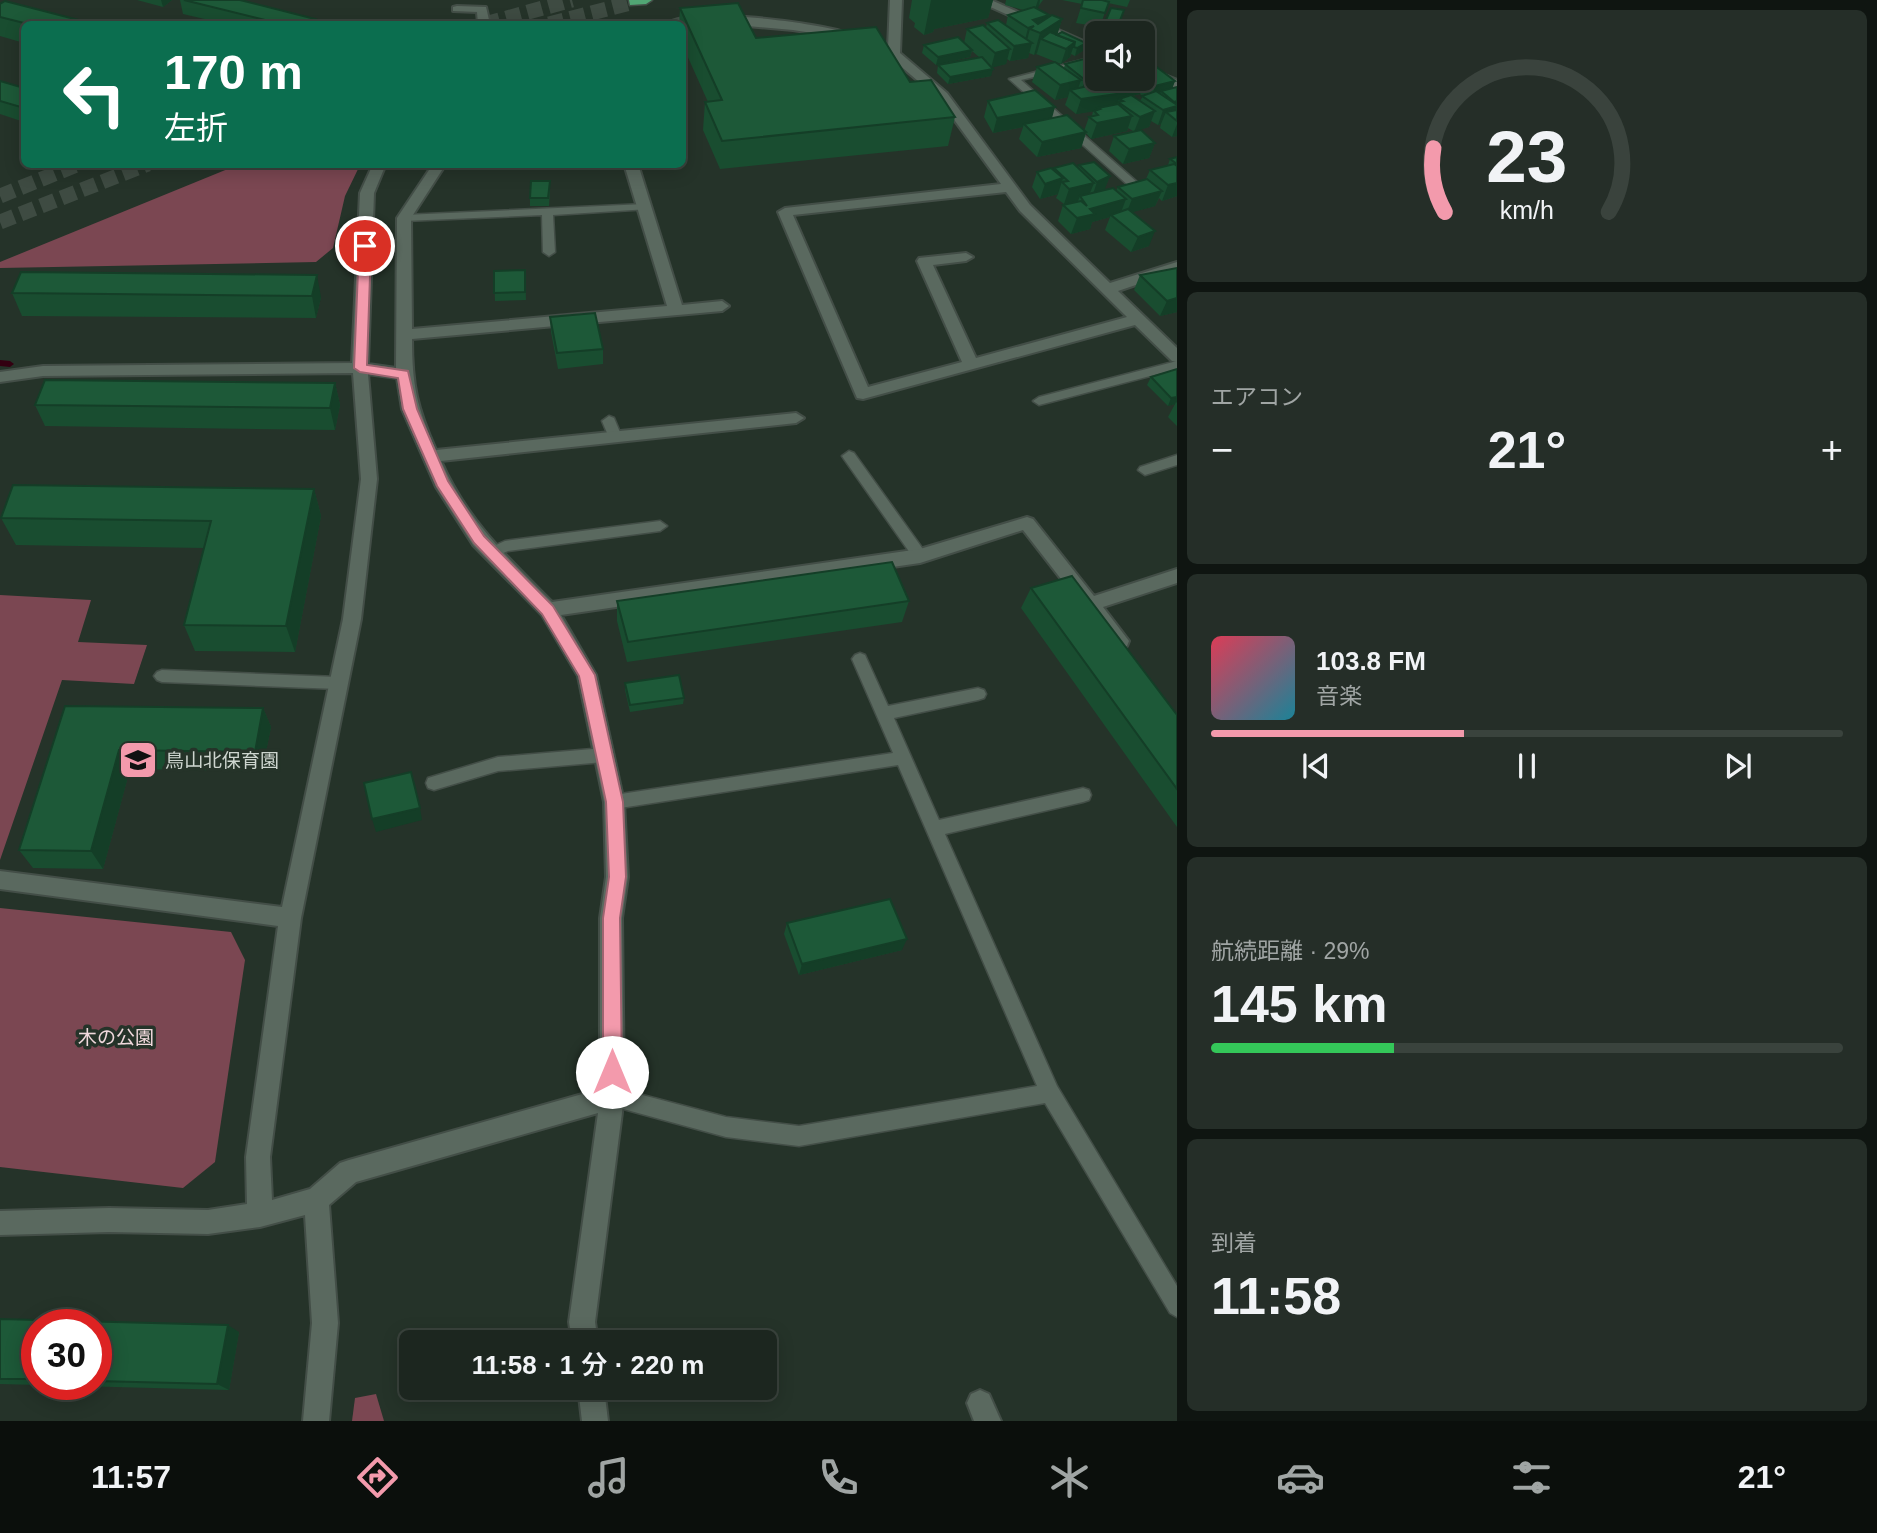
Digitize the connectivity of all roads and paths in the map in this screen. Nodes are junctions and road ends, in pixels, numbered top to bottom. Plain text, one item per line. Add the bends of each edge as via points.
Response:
1 (896, 0) edge
2 (981, 0) edge
3 (460, 5) edge
4 (452, 21) edge
5 (484, 21) edge
6 (686, 21) edge
7 (1085, 46) edge
8 (894, 54) junction
9 (1085, 62) edge
10 (1155, 75) edge
11 (1177, 85) edge
12 (378, 168) edge
13 (437, 168) edge
14 (632, 168) edge
15 (1134, 185) edge
16 (1010, 187) junction
17 (645, 207) junction
18 (547, 211) junction
19 (404, 218) junction
20 (548, 252) dead end
21 (966, 257) dead end
22 (1177, 266) edge
23 (1108, 289) junction
24 (722, 306) dead end
25 (676, 310) junction
26 (1138, 319) junction
27 (404, 335) junction
28 (1177, 358) edge
29 (971, 365) junction
30 (1177, 365) edge
31 (360, 368) junction
32 (404, 374) junction
33 (0, 377) edge
34 (1039, 401) dead end
35 (796, 418) dead end
36 (430, 456) junction
37 (849, 456) dead end
38 (1177, 460) edge
39 (1145, 470) dead end
40 (660, 526) dead end
41 (492, 553) junction
42 (920, 556) junction
43 (1177, 576) edge
44 (1093, 603) junction
45 (548, 610) junction
46 (1131, 655) edge
47 (860, 659) dead end
48 (162, 676) dead end
49 (338, 682) junction
50 (978, 694) dead end
51 (884, 713) junction
52 (604, 755) junction
53 (903, 758) junction
54 (434, 783) dead end
55 (1083, 795) dead end
56 (614, 802) junction
57 (934, 829) junction
58 (0, 880) edge
59 (290, 918) junction
60 (1050, 1093) junction
61 (612, 1097) junction
62 (316, 1200) junction
63 (260, 1215) junction
64 (0, 1223) edge
65 (1177, 1306) edge
66 (583, 1330) edge
67 (592, 1400) edge
68 (316, 1421) edge
69 (595, 1421) edge

1 - 8 street
2 - 7 street
3 - 4 street
3 - 5 street via 482,9
6 - 8 street via 702,18 793,26 834,33
8 - 16 street via 943,96
9 - 15 lane via 1014,79
10 - 11 street
12 - 31 street via 367,193
13 - 19 street
14 - 17 street
16 - 23 street via 1025,208
16 - 29 street via 785,212 863,394
17 - 18 lane
17 - 25 street
18 - 19 lane
18 - 20 lane
19 - 27 street
21 - 29 street via 924,261
22 - 23 street
23 - 26 street
24 - 25 street
25 - 27 street
26 - 28 street
26 - 29 street
27 - 32 street
30 - 34 lane
31 - 32 street
31 - 33 street via 43,371
31 - 49 street via 369,479 352,619
32 - 36 street via 410,409
35 - 36 street via 612,429
36 - 41 street via 479,540
37 - 42 lane
38 - 39 lane
40 - 41 lane via 505,546
41 - 45 street
42 - 44 street via 1027,523
42 - 45 street
43 - 44 street
44 - 46 street
45 - 52 street via 587,675
47 - 51 lane
48 - 49 lane
49 - 59 street
50 - 51 lane
51 - 53 lane
52 - 54 lane via 499,764
52 - 56 street
53 - 56 lane
53 - 57 lane
55 - 57 lane
56 - 61 street via 617,877 611,918
57 - 60 lane
58 - 59 street
59 - 63 street via 258,1157
60 - 61 lane via 799,1136 726,1127
60 - 65 lane
61 - 62 street via 349,1172
61 - 66 street
62 - 63 street
62 - 68 street via 325,1322
63 - 64 street via 208,1222
67 - 69 street

